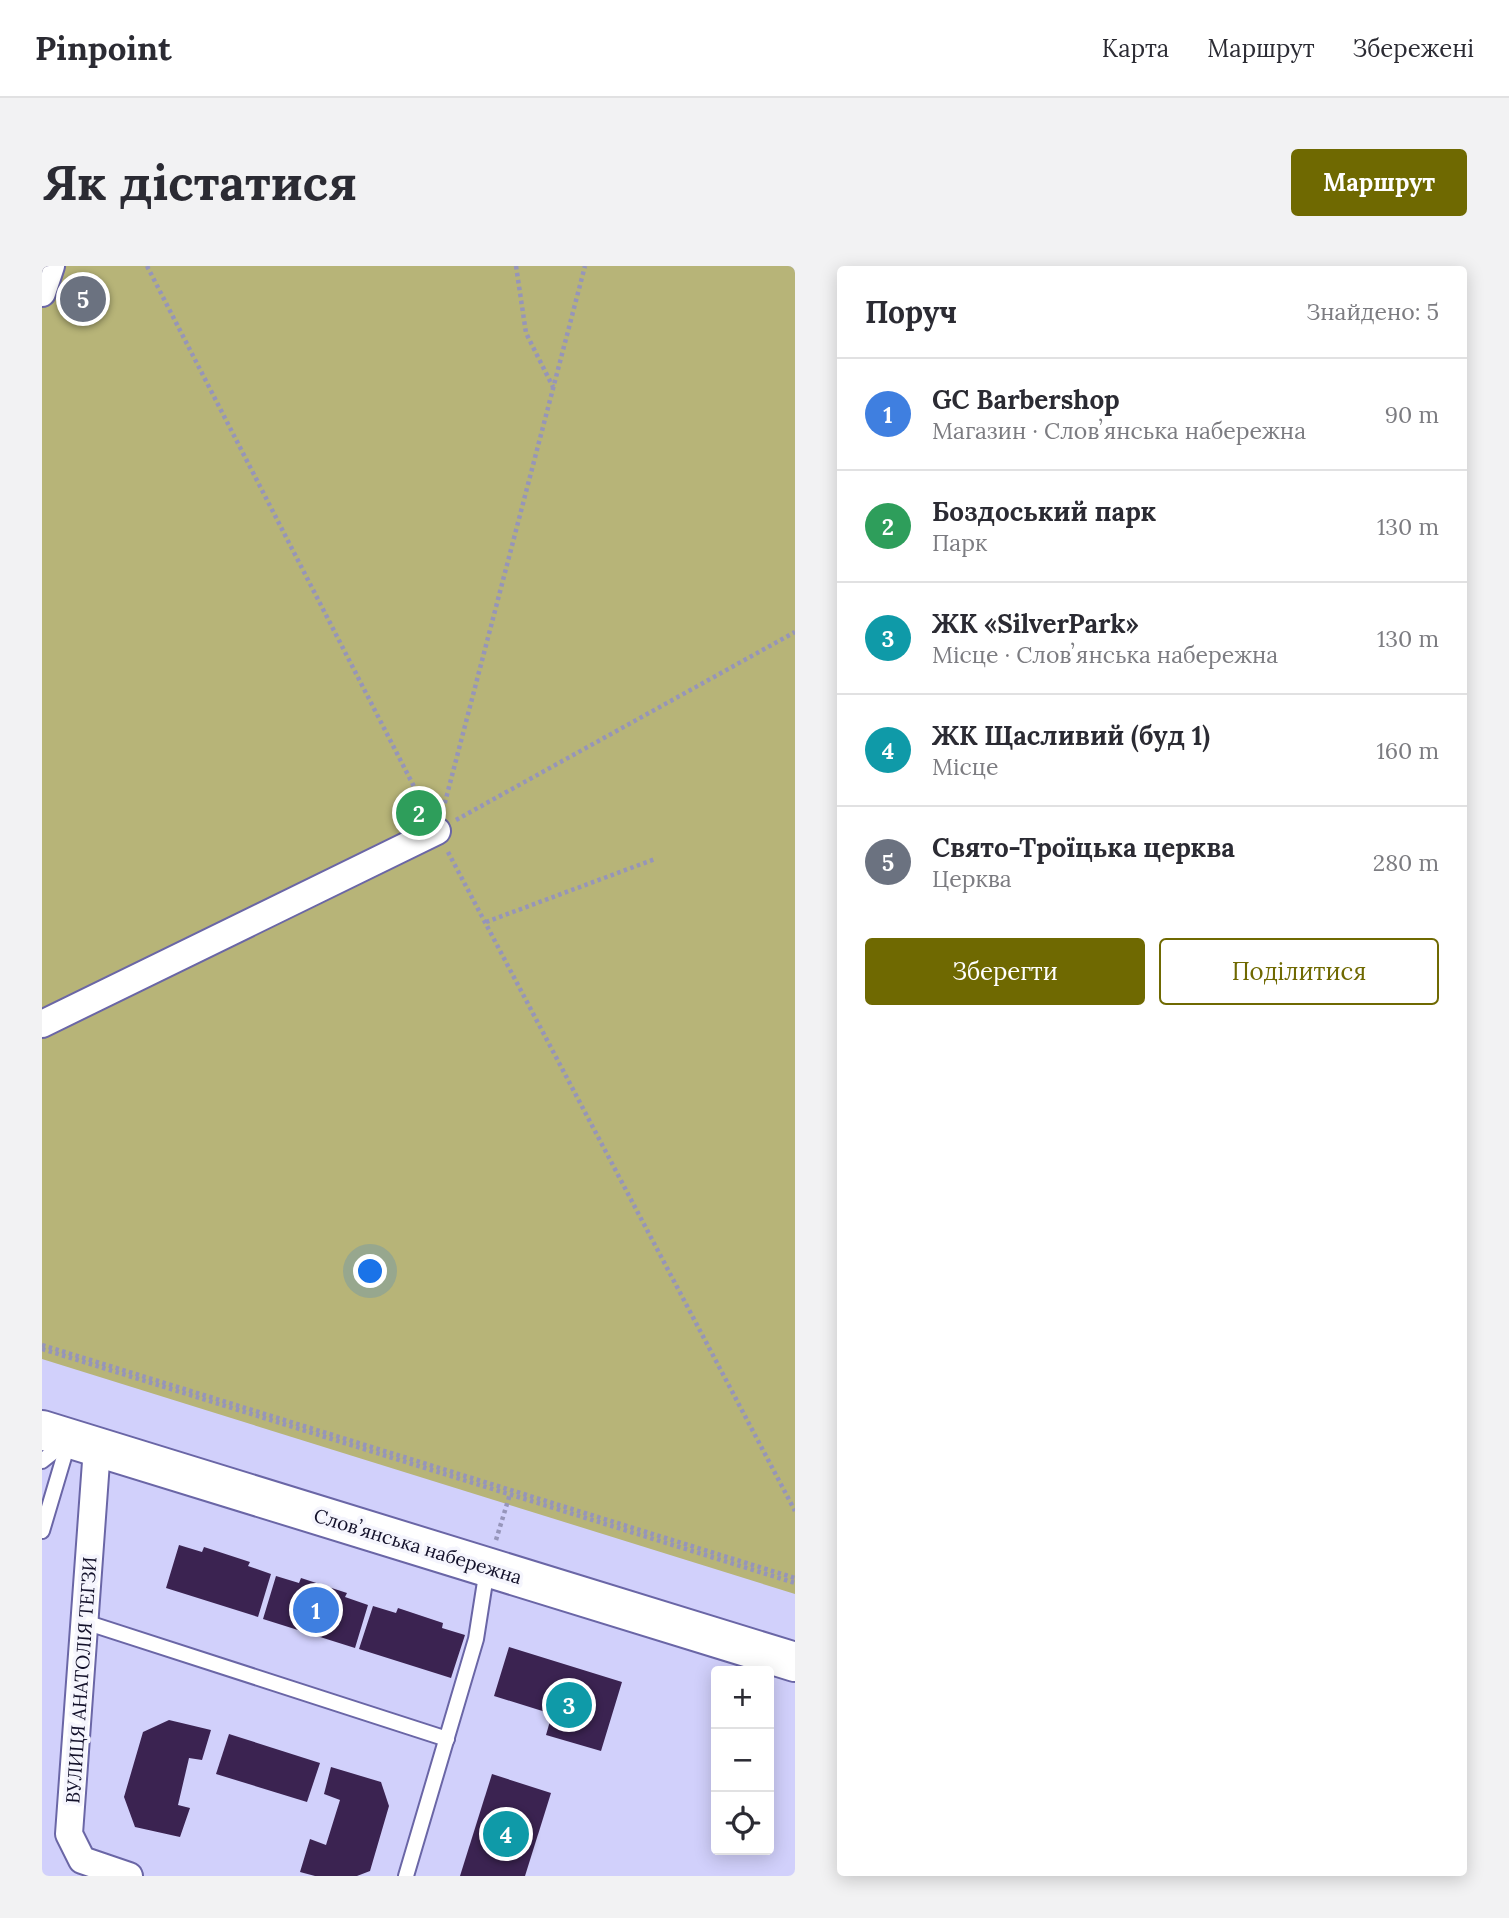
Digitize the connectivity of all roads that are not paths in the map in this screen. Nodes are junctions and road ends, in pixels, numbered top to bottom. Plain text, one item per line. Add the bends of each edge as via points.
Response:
1 (51, 266) edge
2 (42, 293) edge
3 (437, 831) road end
4 (42, 1024) edge
5 (63, 1445) edge
6 (42, 1531) edge
7 (487, 1568) junction
8 (85, 1622) junction
9 (795, 1662) edge
10 (447, 1739) junction
11 (129, 1876) edge
12 (406, 1876) edge

1 - 2 street
3 - 4 street
5 - 6 lane
5 - 7 street, Словʼянська набережна
5 - 8 street, ВУЛИЦЯ АНАТОЛІЯ ТЕГЗИ
7 - 9 street, Словʼянська набережна
7 - 10 lane via 476,1639
8 - 10 lane
8 - 11 street, ВУЛИЦЯ АНАТОЛІЯ ТЕГЗИ via 69,1834 82,1860
10 - 12 lane

